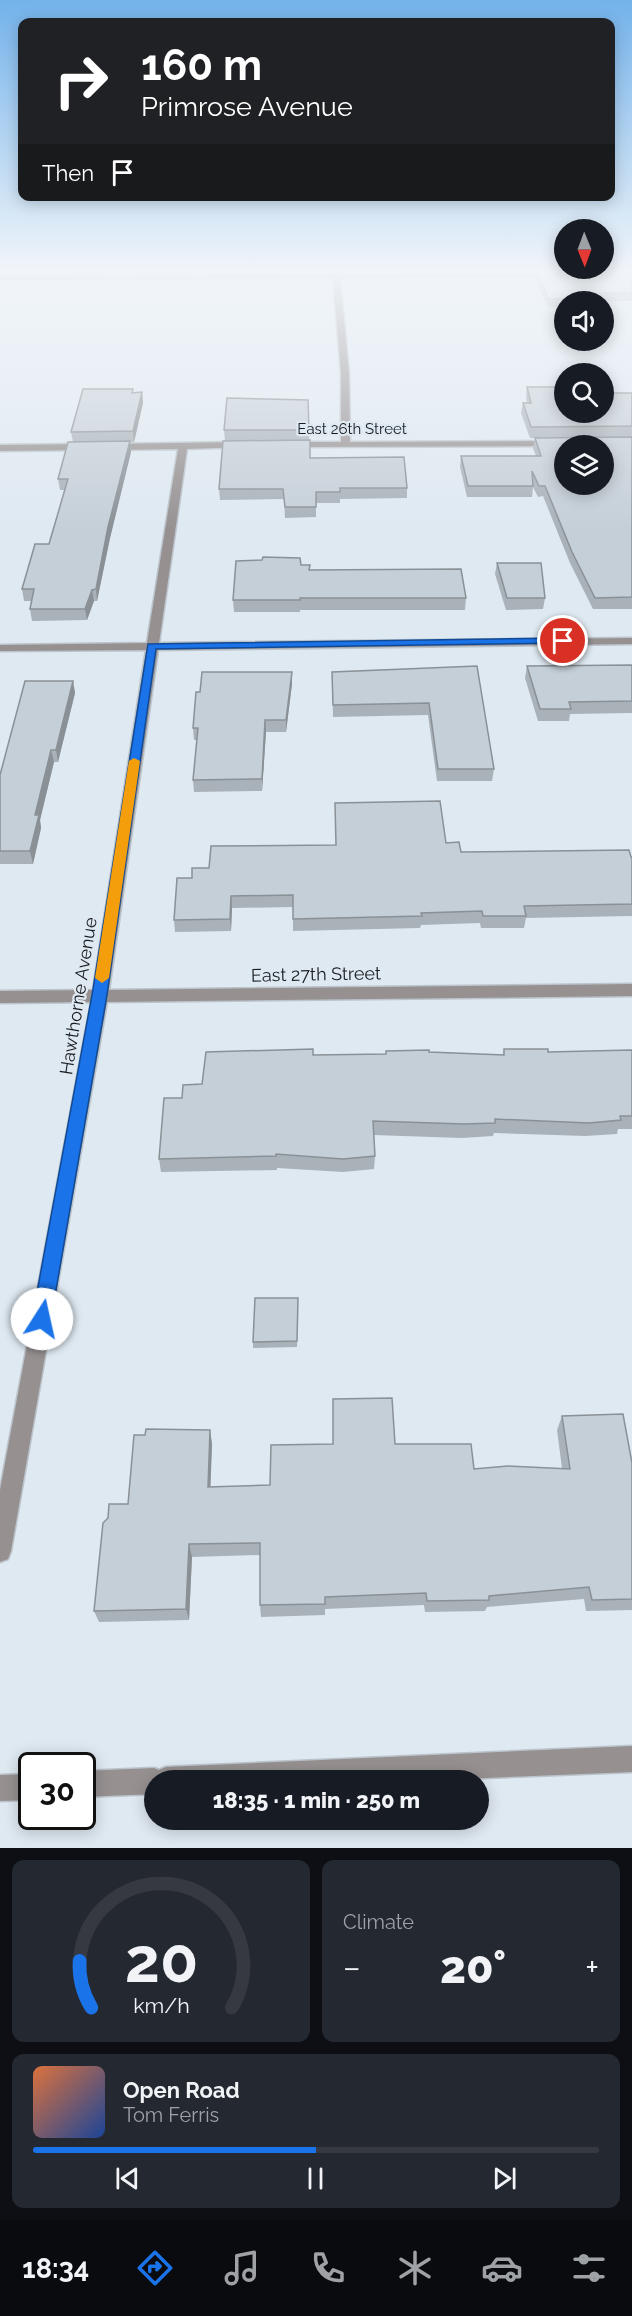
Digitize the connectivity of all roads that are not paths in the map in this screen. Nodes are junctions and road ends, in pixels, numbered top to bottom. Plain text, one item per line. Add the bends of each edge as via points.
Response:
1 (344, 358) edge
2 (554, 443) edge
3 (346, 444) junction
4 (253, 445) edge
5 (276, 445) edge
6 (183, 446) junction
7 (92, 447) edge
8 (103, 447) edge
9 (0, 448) edge
10 (632, 640) edge
11 (152, 646) junction
12 (0, 648) edge
13 (632, 990) edge
14 (100, 995) junction
15 (0, 997) edge
16 (0, 1551) edge
17 (632, 1759) edge
18 (388, 1770) edge
19 (144, 1781) edge
20 (96, 1783) edge
21 (18, 1787) edge
22 (0, 1788) edge

1 - 3 street
2 - 3 street, East 26th Street
3 - 5 street, East 26th Street
4 - 6 street
6 - 8 street
6 - 11 street, Hawthorne Avenue
7 - 9 street
10 - 11 street
11 - 12 street
11 - 14 street, Hawthorne Avenue
13 - 14 street, East 27th Street
14 - 15 street, East 27th Street
14 - 16 street, Hawthorne Avenue
17 - 18 street
19 - 20 street
21 - 22 street

